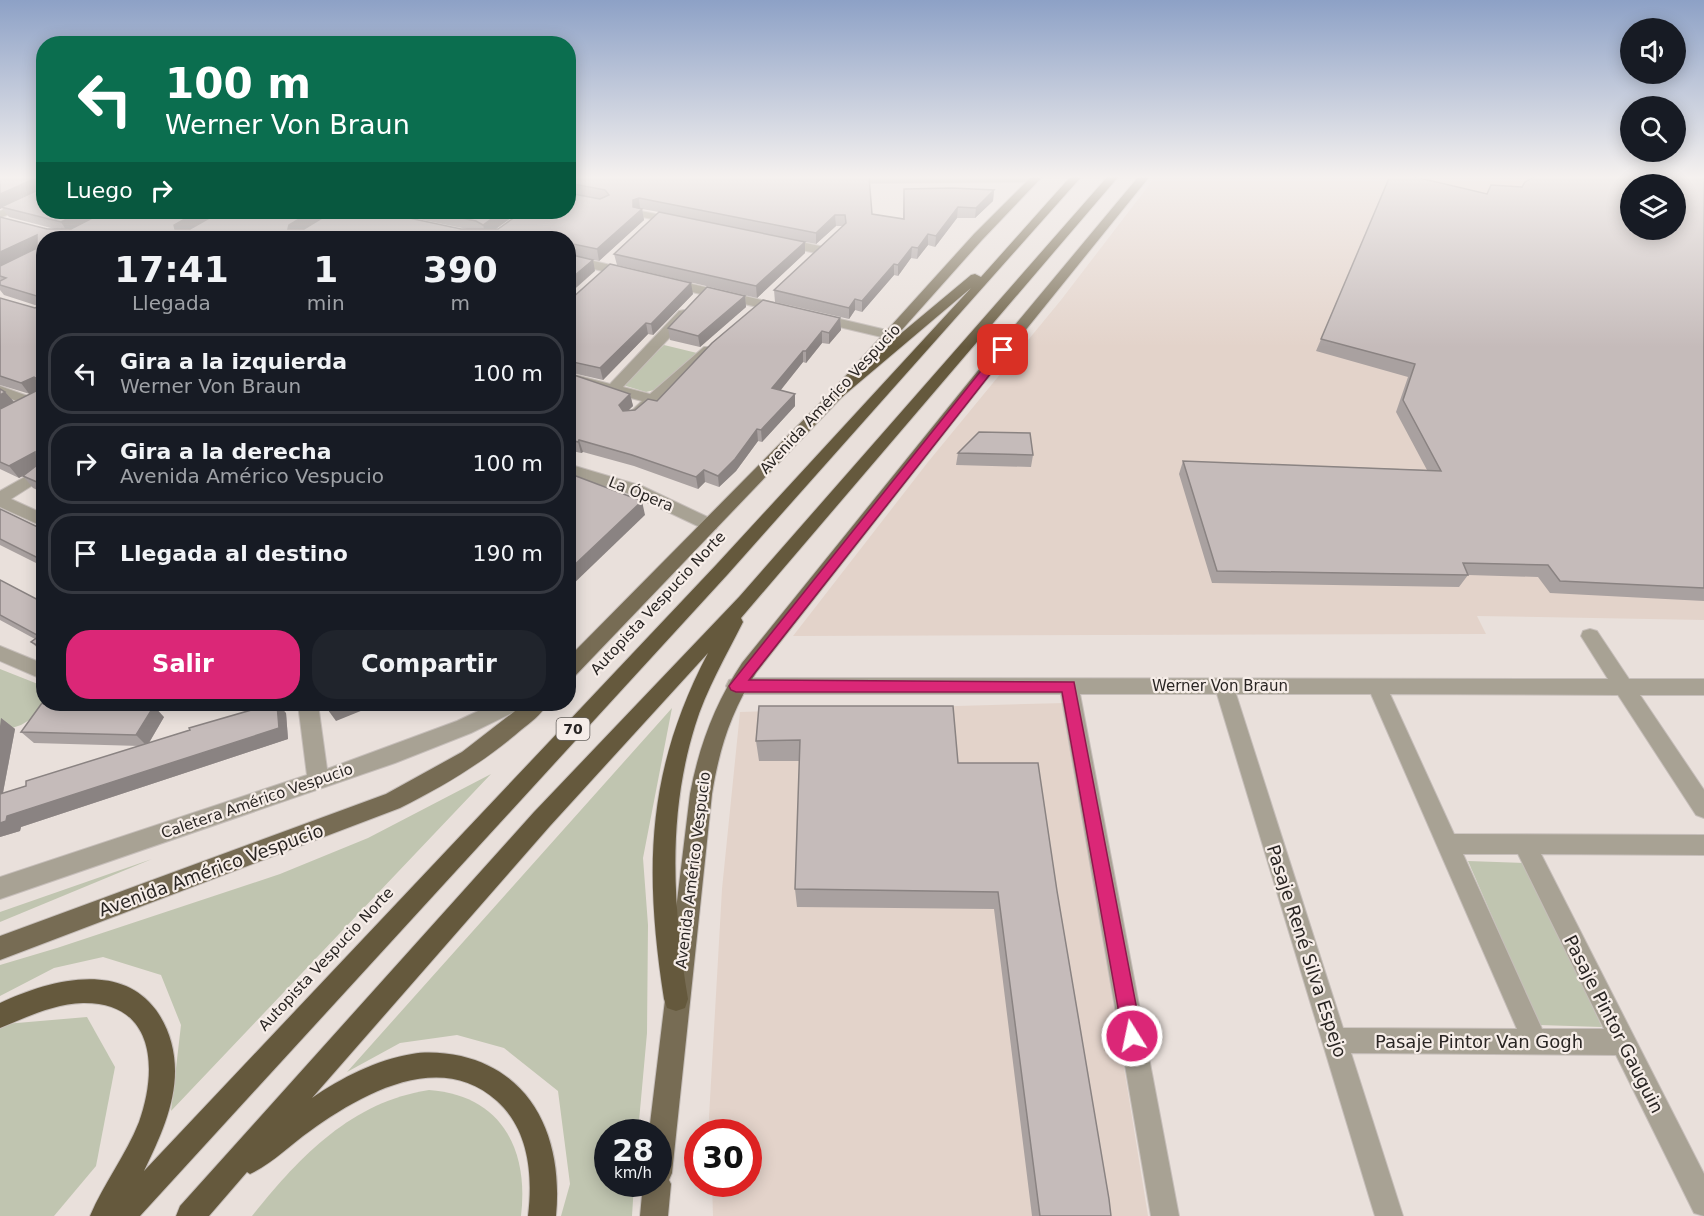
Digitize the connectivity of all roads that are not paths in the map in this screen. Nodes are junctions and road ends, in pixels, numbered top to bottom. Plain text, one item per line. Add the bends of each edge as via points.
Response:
1 (982, 233) edge
2 (1027, 233) edge
3 (1065, 233) edge
4 (1098, 233) edge
5 (1022, 238) junction
6 (774, 240) edge
7 (819, 250) edge
8 (576, 261) edge
9 (698, 299) junction
10 (766, 300) junction
11 (745, 319) edge
12 (890, 334) junction
13 (719, 341) edge
14 (576, 379) edge
15 (613, 389) junction
16 (0, 390) edge
17 (837, 394) junction
18 (36, 398) edge
19 (36, 399) edge
20 (652, 399) junction
21 (10, 414) edge
22 (631, 417) edge
23 (576, 473) edge
24 (36, 476) edge
25 (0, 499) edge
26 (36, 517) edge
27 (710, 525) junction
28 (745, 602) junction
29 (1590, 636) dead end
30 (0, 653) edge
31 (585, 654) junction
32 (576, 660) edge
33 (576, 663) edge
34 (36, 669) edge
35 (736, 686) junction
36 (1069, 686) junction
37 (1224, 686) junction
38 (1624, 686) junction
39 (1377, 687) junction
40 (1704, 687) edge
41 (309, 711) edge
42 (496, 711) edge
43 (529, 711) edge
44 (318, 781) junction
45 (1704, 808) edge
46 (1447, 844) junction
47 (1524, 844) junction
48 (1704, 845) edge
49 (0, 888) edge
50 (0, 948) edge
51 (676, 999) junction
52 (0, 1016) edge
53 (1335, 1040) junction
54 (1535, 1041) junction
55 (1623, 1042) junction
56 (664, 1119) edge
57 (656, 1197) edge
58 (1704, 1203) edge
59 (199, 1206) edge
60 (111, 1214) edge
61 (542, 1216) edge
62 (654, 1216) edge
63 (1165, 1216) edge
64 (1389, 1216) edge

1 - 12 main road, Avenida Américo Vespucio
2 - 5 highway, Autopista Vespucio Norte / 70
3 - 28 highway, 70
4 - 35 main road, Avenida Américo Vespucio
5 - 17 highway
5 - 60 highway, Autopista Vespucio Norte / 70 via 702,592
6 - 7 street
8 - 9 street via 646,277
9 - 10 street
9 - 15 street
10 - 11 street
10 - 12 street via 799,313
12 - 17 main road, Avenida Américo Vespucio
13 - 20 street
14 - 15 street
15 - 20 street
16 - 18 street
17 - 27 main road, Avenida Américo Vespucio
19 - 21 street
20 - 22 street
23 - 27 street, La Ópera via 636,490
24 - 25 street
25 - 26 street
27 - 31 main road, Avenida Américo Vespucio
28 - 51 highway via 693,705 680,742 669,797 663,883
28 - 59 highway, 70 via 534,828
29 - 38 street
30 - 34 street
31 - 32 street
31 - 33 main road, Avenida Américo Vespucio
35 - 36 street, Werner Von Braun
35 - 51 main road, Avenida Américo Vespucio via 721,716 703,781
36 - 37 street, Werner Von Braun
36 - 63 street
37 - 39 street, Werner Von Braun
37 - 53 street, Pasaje René Silva Espejo
38 - 39 street, Werner Von Braun
38 - 40 street, Werner Von Braun
38 - 45 street
39 - 46 street
41 - 44 street
42 - 44 street, Caletera Américo Vespucio via 446,735
43 - 50 main road, Avenida Américo Vespucio via 450,772 393,801
44 - 49 street, Caletera Américo Vespucio
46 - 47 street
46 - 54 street
47 - 48 street
47 - 55 street, Pasaje Pintor Gauguin
51 - 56 main road, Avenida Américo Vespucio
52 - 60 highway via 53,995 89,991 130,1002 150,1022 161,1050 161,1087
53 - 54 street, Pasaje Pintor Van Gogh
53 - 64 street, Pasaje René Silva Espejo
54 - 55 street, Pasaje Pintor Van Gogh
55 - 58 street, Pasaje Pintor Gauguin
57 - 62 main road
59 - 61 highway via 283,1135 357,1086 393,1070 445,1064 480,1074 498,1085 525,1113 539,1150

